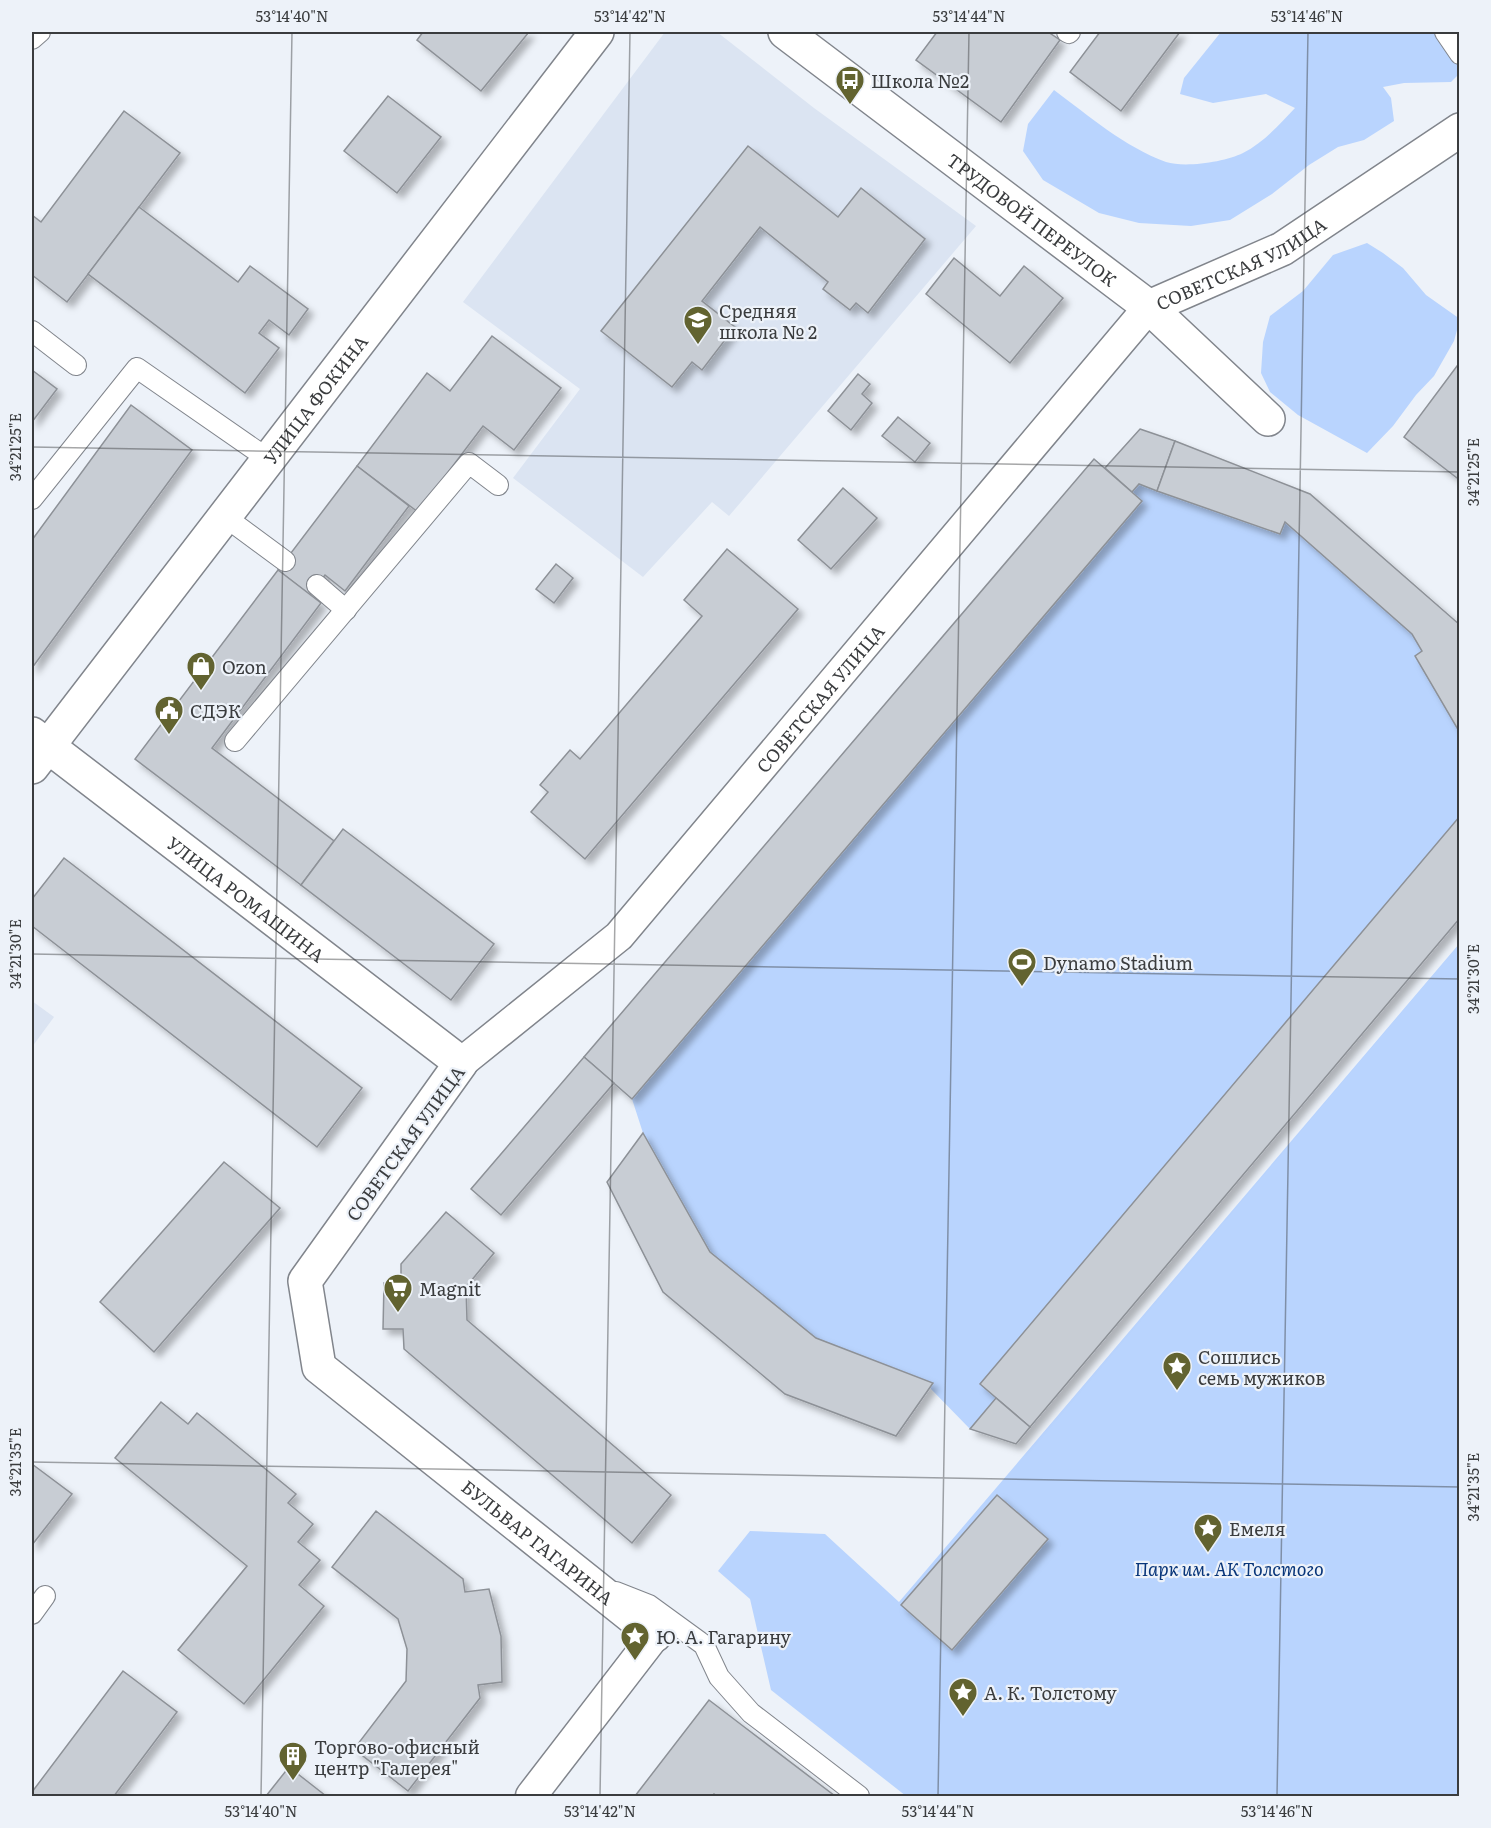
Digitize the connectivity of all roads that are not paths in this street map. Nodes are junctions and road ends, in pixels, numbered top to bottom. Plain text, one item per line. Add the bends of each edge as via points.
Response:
1 (40, 32) edge
2 (597, 32) edge
3 (785, 32) edge
4 (1445, 32) edge
5 (32, 39) edge
6 (1460, 54) edge
7 (1460, 130) edge
8 (1149, 307) junction
9 (32, 331) edge
10 (76, 365) dead end
11 (1268, 419) dead end
12 (268, 459) junction
13 (498, 485) dead end
14 (32, 499) edge
15 (225, 516) junction
16 (285, 561) dead end
17 (317, 585) dead end
18 (346, 609) junction
19 (235, 741) dead end
20 (37, 749) edge
21 (461, 1063) junction
22 (319, 1366) joint
23 (590, 1583) junction
24 (45, 1596) dead end
25 (32, 1614) edge
26 (655, 1635) joint
27 (531, 1797) edge
28 (859, 1797) edge

1 - 5 lane
2 - 12 main road, УЛИЦА ФОКИНА
3 - 8 main road, ТРУДОВОЙ ПЕРЕУЛОК
4 - 6 lane
7 - 8 main road, СОВЕТСКАЯ УЛИЦА via 1282,249
8 - 11 main road, ТРУДОВОЙ ПЕРЕУЛОК
8 - 21 street, СОВЕТСКАЯ УЛИЦА via 619,936
9 - 10 lane
12 - 14 lane via 137,368
12 - 15 main road, УЛИЦА ФОКИНА
13 - 18 lane via 469,463
15 - 16 lane
15 - 20 main road, УЛИЦА ФОКИНА
17 - 18 lane
18 - 19 lane
20 - 21 main road, УЛИЦА РОМАШИНА
21 - 22 main road, СОВЕТСКАЯ УЛИЦА via 305,1281
22 - 23 main road, БУЛЬВАР ГАГАРИНА
23 - 26 main road, БУЛЬВАР ГАГАРИНА
23 - 28 lane via 649,1605 704,1645 719,1677 751,1713
24 - 25 lane
26 - 27 street, БУЛЬВАР ГАГАРИНА

